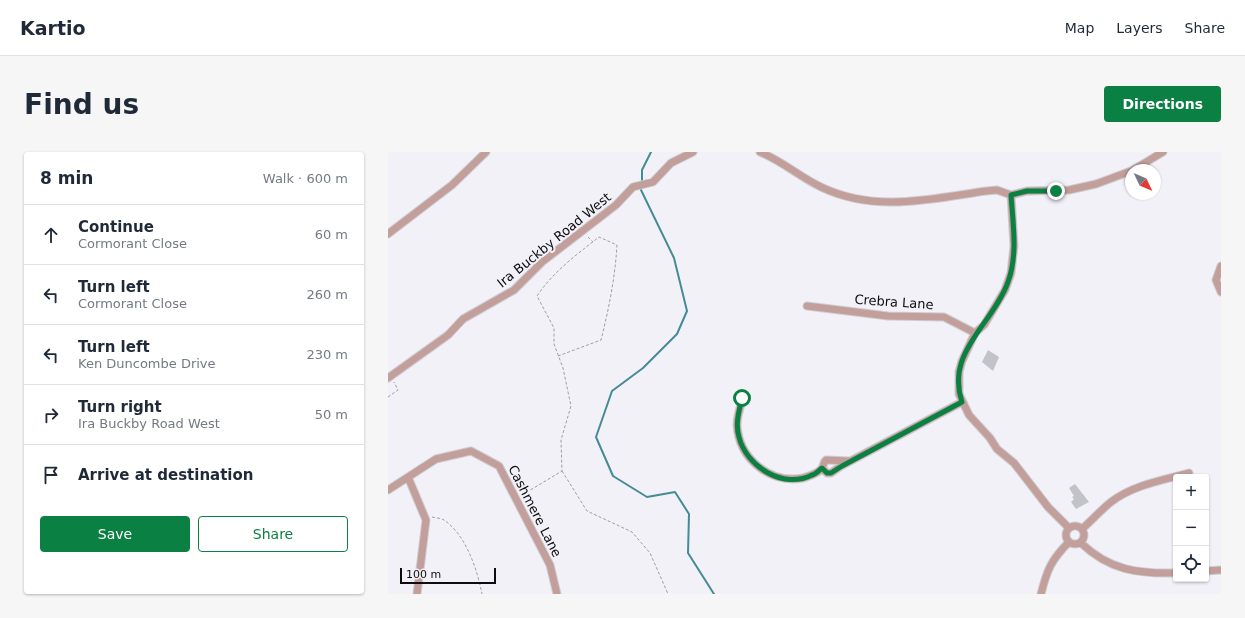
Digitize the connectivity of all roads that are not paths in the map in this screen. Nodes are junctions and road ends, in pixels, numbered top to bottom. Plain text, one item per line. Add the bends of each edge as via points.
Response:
1 (486, 152) edge
2 (692, 152) edge
3 (760, 152) edge
4 (1163, 152) edge
5 (1143, 164) edge
6 (1125, 173) edge
7 (1011, 195) junction
8 (388, 234) edge
9 (1221, 266) edge
10 (1221, 292) edge
11 (806, 306) dead end
12 (976, 333) junction
13 (389, 375) edge
14 (742, 398) dead end
15 (962, 402) junction
16 (850, 461) junction
17 (822, 468) junction
18 (1189, 473) dead end
19 (408, 477) junction
20 (388, 490) edge
21 (1069, 528) junction
22 (1082, 529) junction
23 (1069, 542) junction
24 (1081, 543) junction
25 (1221, 570) edge
26 (1209, 571) edge
27 (1173, 573) edge
28 (417, 594) edge
29 (557, 594) edge
30 (1041, 594) edge

1 - 8 street via 452,185
2 - 13 street, Ira Buckby Road West via 671,163 650,183 635,186 616,205 542,262 514,290 463,319 448,335
3 - 7 street via 778,160 820,187 856,199 904,203 997,190
4 - 5 street
6 - 7 street via 1082,188 1027,191
7 - 12 street via 1014,246 1011,273 1000,299
9 - 10 street via 1216,280
11 - 12 street, Crebra Lane via 888,316 944,317
12 - 15 street via 959,372 958,386
14 - 17 street via 737,424 739,438 744,450 761,470 774,476 798,478 812,476
15 - 16 street
15 - 21 street via 969,415 997,448 1014,463 1048,507
16 - 17 street via 831,473
16 - 17 street via 829,459 823,463
18 - 22 street via 1141,486 1120,496
19 - 20 street, Cashmere Lane
19 - 28 street via 426,520
19 - 29 street, Cashmere Lane via 436,459 471,452 499,466 550,564
21 - 22 street via 1075,526
21 - 23 street via 1066,534
22 - 24 street via 1084,535
23 - 24 street via 1075,545
23 - 30 street via 1055,556
24 - 27 street via 1106,561 1134,572
25 - 26 street

